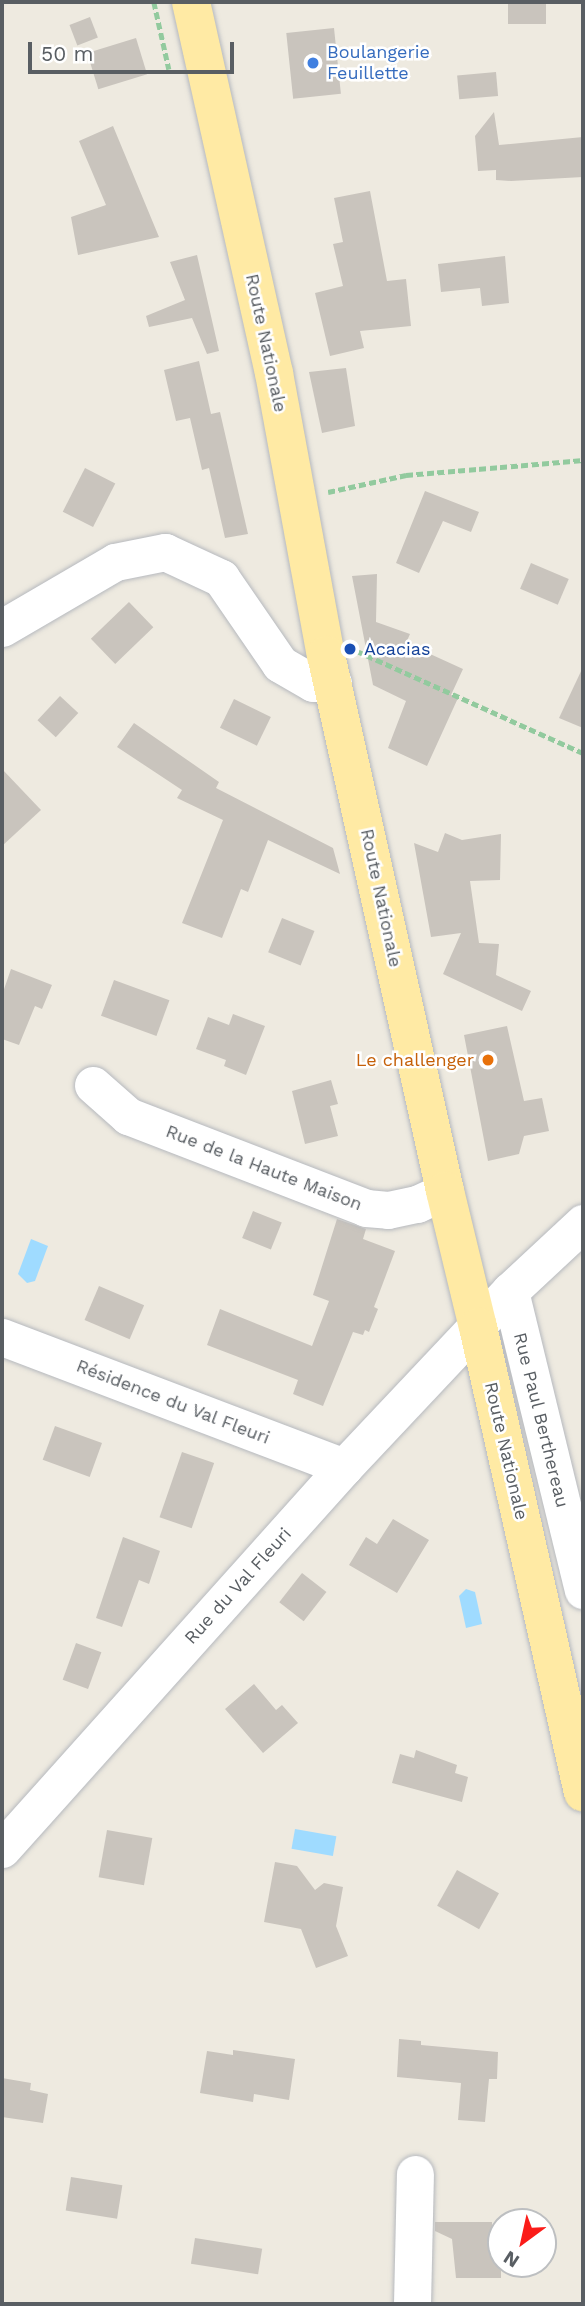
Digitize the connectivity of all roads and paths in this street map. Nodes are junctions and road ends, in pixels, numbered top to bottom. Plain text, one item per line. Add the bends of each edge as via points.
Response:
1 (191, 2) edge
2 (583, 460) edge
3 (321, 493) dead end
4 (3, 623) edge
5 (320, 624) junction
6 (333, 683) junction
7 (583, 753) edge
8 (93, 1085) dead end
9 (444, 1191) junction
10 (583, 1223) edge
11 (510, 1291) junction
12 (478, 1327) junction
13 (2, 1337) edge
14 (344, 1467) junction
15 (583, 1590) edge
16 (583, 1792) edge
17 (2, 1849) edge
18 (415, 2174) dead end
19 (412, 2304) edge

1 - 5 main road, Route Nationale via 274,373
2 - 3 path via 406,475
4 - 6 street via 115,562 165,552 221,578 280,664 313,683
5 - 6 main road, Route Nationale
5 - 7 path via 340,644
6 - 9 main road, Route Nationale
8 - 9 street, Rue de la Haute Maison via 128,1116 366,1208 417,1204
9 - 12 main road, Route Nationale
10 - 11 street, Rue du Val Fleuri
11 - 12 street, Rue du Val Fleuri
11 - 15 street, Rue Paul Berthereau
12 - 14 street, Rue du Val Fleuri
12 - 16 main road, Route Nationale
13 - 14 street, Résidence du Val Fleuri
14 - 17 street, Rue du Val Fleuri
18 - 19 street

